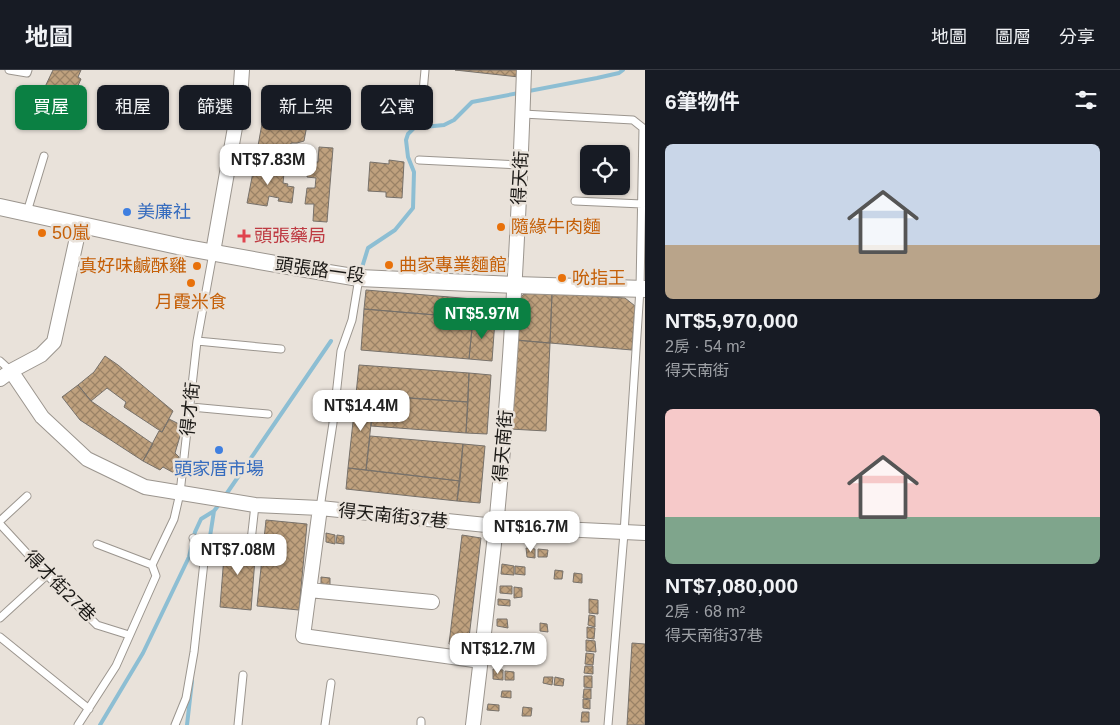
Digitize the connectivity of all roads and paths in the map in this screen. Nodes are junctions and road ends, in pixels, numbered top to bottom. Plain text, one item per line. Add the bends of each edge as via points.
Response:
1 (9, 70) edge
2 (28, 70) edge
3 (242, 70) edge
4 (425, 70) edge
5 (524, 70) edge
6 (424, 85) edge
7 (523, 114) junction
8 (44, 156) dead end
9 (419, 160) dead end
10 (520, 166) junction
11 (575, 201) dead end
12 (642, 204) junction
13 (0, 207) edge
14 (27, 212) junction
15 (80, 224) junction
16 (213, 252) junction
17 (359, 278) junction
18 (515, 285) junction
19 (642, 289) edge
20 (197, 341) junction
21 (281, 349) dead end
22 (0, 361) edge
23 (12, 371) junction
24 (0, 379) edge
25 (190, 407) junction
26 (268, 414) dead end
27 (180, 493) junction
28 (27, 496) dead end
29 (256, 505) junction
30 (320, 508) junction
31 (0, 522) edge
32 (496, 526) junction
33 (645, 532) edge
34 (624, 533) junction
35 (193, 538) dead end
36 (251, 541) dead end
37 (97, 544) dead end
38 (152, 565) junction
39 (47, 575) junction
40 (309, 590) junction
41 (432, 602) dead end
42 (0, 618) edge
43 (130, 635) junction
44 (0, 637) edge
45 (481, 661) junction
46 (243, 675) dead end
47 (331, 683) dead end
48 (89, 709) junction
49 (78, 725) edge
50 (175, 725) edge
51 (238, 725) edge
52 (325, 725) edge
53 (473, 725) edge
54 (608, 725) edge

1 - 2 lane via 27,73
3 - 16 street, 得才街 via 240,99
4 - 6 lane
5 - 7 street, 得天街
7 - 10 street, 得天街
7 - 12 lane via 632,120 643,128
8 - 14 lane
9 - 10 lane
10 - 18 street, 得天街
11 - 12 lane
12 - 19 lane
13 - 14 street, 頭張路一段
14 - 15 street, 頭張路一段
15 - 16 street, 頭張路一段
15 - 23 street via 54,342 41,355
16 - 17 street, 頭張路一段
16 - 20 lane, 得才街
17 - 18 street, 頭張路一段
17 - 30 lane via 352,320 341,351
18 - 19 street, 頭張路一段
18 - 32 street, 得天南街
19 - 34 lane
20 - 21 lane
20 - 25 lane, 得才街
22 - 23 lane
23 - 24 street
23 - 27 street, 得天南街37巷 via 42,417 87,459 145,487
25 - 26 lane
25 - 27 lane, 得才街
27 - 29 street, 得天南街37巷
27 - 38 lane, 得才街 via 174,519
28 - 31 lane
29 - 30 street, 得天南街37巷
29 - 36 lane
30 - 32 street, 得天南街37巷
30 - 40 street, 得天南街37巷
31 - 39 lane, 得才街27巷
32 - 34 street, 得天南街37巷
32 - 45 street, 得天南街
33 - 34 street, 得天南街37巷
34 - 54 lane
35 - 50 lane via 204,562 186,698
37 - 38 lane
38 - 43 lane, 得才街 via 156,576
39 - 42 lane
39 - 43 lane, 得才街27巷 via 98,625
40 - 41 street
40 - 45 street, 得天南街37巷 via 303,636
43 - 48 lane, 得才街 via 116,666
44 - 48 lane
45 - 53 street, 得天南街
46 - 51 lane
47 - 52 lane
48 - 49 lane, 得才街

